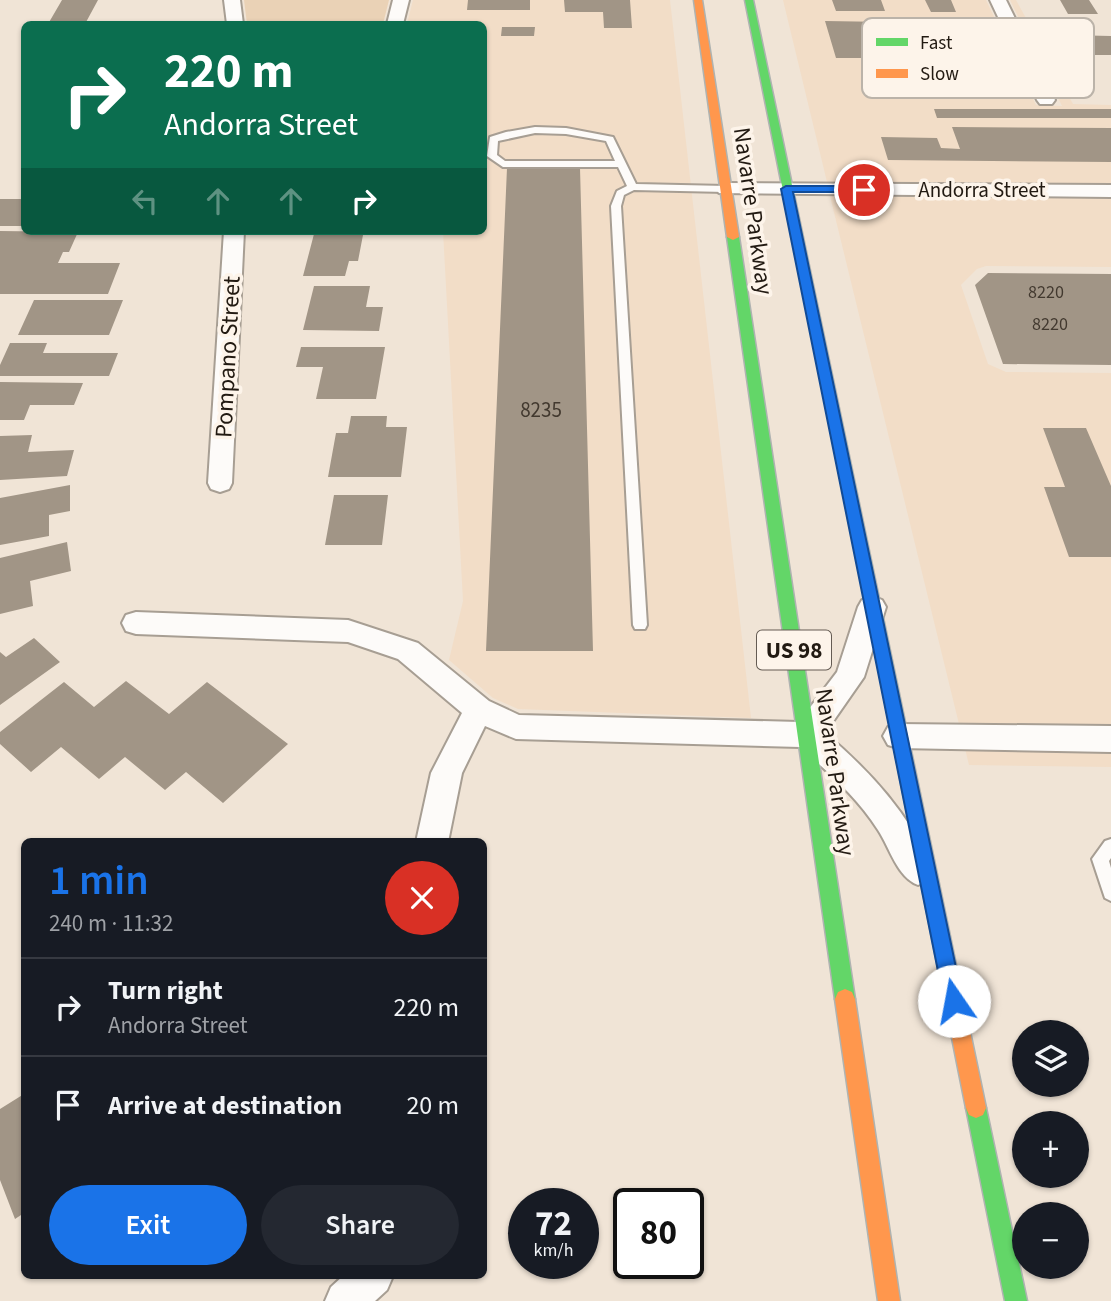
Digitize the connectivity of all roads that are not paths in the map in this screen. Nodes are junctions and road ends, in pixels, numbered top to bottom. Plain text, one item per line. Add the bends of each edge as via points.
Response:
1 (232, 0) edge
2 (401, 0) edge
3 (698, 0) edge
4 (749, 0) edge
5 (998, 0) edge
6 (1007, 18) edge
7 (235, 21) edge
8 (396, 21) edge
9 (620, 164) junction
10 (632, 187) junction
11 (726, 189) junction
12 (786, 189) junction
13 (1111, 191) edge
14 (234, 235) edge
15 (220, 482) dead end
16 (872, 607) junction
17 (136, 623) dead end
18 (639, 625) dead end
19 (479, 710) junction
20 (807, 735) junction
21 (898, 736) junction
22 (1111, 739) edge
23 (432, 838) edge
24 (1111, 846) edge
25 (931, 892) junction
26 (1111, 893) edge
27 (370, 1279) edge
28 (345, 1301) edge
29 (889, 1301) edge
30 (1016, 1301) edge

1 - 7 street
2 - 8 street
3 - 11 highway, Navarre Parkway / US 98
4 - 12 highway, Navarre Parkway
5 - 6 street
9 - 9 lane via 503,164 492,156 493,139 505,134 570,131 610,139
9 - 10 lane
10 - 11 lane
10 - 18 lane via 620,193 616,206
11 - 12 street, Andorra Street
11 - 20 highway, Navarre Parkway / US 98
12 - 13 street, Andorra Street
12 - 16 highway, Navarre Parkway
14 - 15 street, Pompano Street
16 - 20 street via 850,677
16 - 21 highway, Navarre Parkway
17 - 19 street via 348,631 408,651
19 - 20 street via 516,727
19 - 23 street via 455,747 436,806
20 - 25 street via 858,780
20 - 29 highway, Navarre Parkway / US 98
21 - 22 street
21 - 25 highway, Navarre Parkway
24 - 26 lane via 1100,859
25 - 30 highway, Navarre Parkway
27 - 28 street

